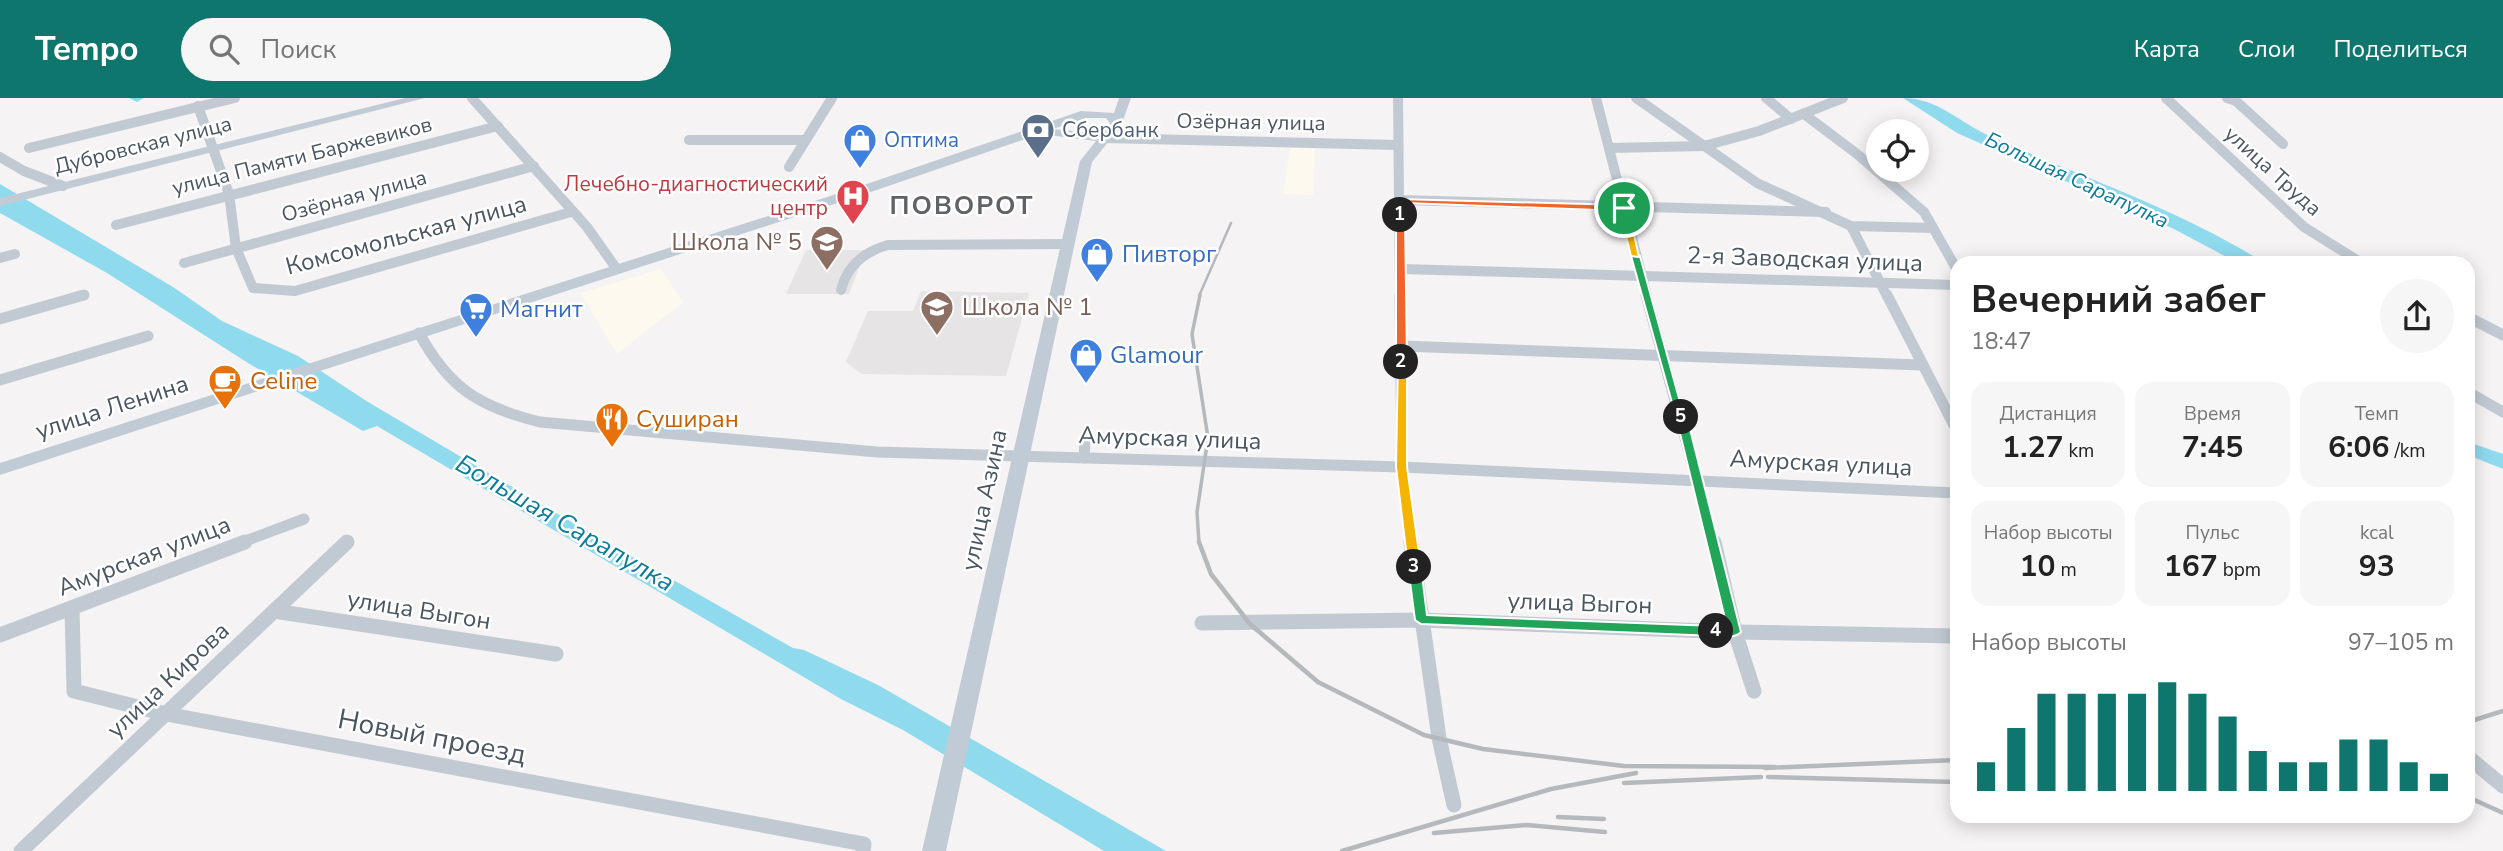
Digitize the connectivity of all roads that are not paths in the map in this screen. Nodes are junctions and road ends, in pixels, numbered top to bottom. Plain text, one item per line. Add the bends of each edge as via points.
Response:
1 (235, 98) edge
2 (419, 98) edge
3 (472, 98) edge
4 (832, 98) edge
5 (1125, 98) edge
6 (1398, 98) edge
7 (1596, 98) edge
8 (1636, 98) edge
9 (1766, 98) edge
10 (1843, 98) edge
11 (2166, 98) edge
12 (2227, 98) edge
13 (1099, 100) dead end
14 (198, 106) junction
15 (1804, 114) junction
16 (1791, 119) junction
17 (1075, 124) junction
18 (498, 126) junction
19 (1111, 130) junction
20 (689, 140) dead end
21 (804, 140) junction
22 (2283, 144) dead end
23 (1398, 145) junction
24 (1703, 146) junction
25 (29, 148) dead end
26 (1609, 148) junction
27 (213, 149) junction
28 (0, 157) edge
29 (1086, 161) junction
30 (534, 166) junction
31 (789, 167) dead end
32 (56, 188) junction
33 (229, 194) junction
34 (1401, 200) junction
35 (0, 202) edge
36 (1624, 208) junction
37 (571, 212) junction
38 (1826, 212) junction
39 (116, 225) dead end
40 (1851, 226) junction
41 (1933, 228) junction
42 (1067, 244) junction
43 (236, 248) junction
44 (15, 254) dead end
45 (2350, 256) edge
46 (0, 258) edge
47 (1950, 258) edge
48 (184, 263) dead end
49 (616, 268) junction
50 (1401, 269) junction
51 (1641, 276) junction
52 (1883, 283) junction
53 (1950, 285) edge
54 (841, 290) dead end
55 (84, 295) dead end
56 (0, 319) edge
57 (2475, 324) edge
58 (419, 333) junction
59 (2503, 335) edge
60 (148, 336) dead end
61 (1402, 346) junction
62 (1664, 356) junction
63 (1922, 365) junction
64 (0, 380) edge
65 (2475, 396) edge
66 (2503, 412) edge
67 (1950, 418) edge
68 (1085, 440) dead end
69 (1020, 456) junction
70 (1084, 458) junction
71 (1402, 467) junction
72 (0, 470) edge
73 (1699, 480) junction
74 (1950, 493) edge
75 (304, 519) dead end
76 (347, 542) dead end
77 (72, 608) junction
78 (274, 611) junction
79 (1421, 620) junction
80 (1202, 623) dead end
81 (1735, 632) junction
82 (0, 635) edge
83 (1950, 636) edge
84 (556, 654) dead end
85 (1754, 691) dead end
86 (166, 714) junction
87 (2475, 763) edge
88 (2503, 786) edge
89 (1454, 805) dead end
90 (863, 848) edge
91 (21, 851) edge
92 (934, 851) edge

1 - 14 street
2 - 27 main road, Дубровская улица
3 - 18 street
4 - 21 street
5 - 19 main road, улица Азина
6 - 23 street
7 - 26 street
8 - 24 street
9 - 16 street
10 - 15 street
11 - 45 street, улица Труда via 2304,227
12 - 22 street
13 - 17 main road
14 - 25 street
14 - 27 street
15 - 16 street
15 - 41 street via 1924,212
16 - 24 street
17 - 19 main road, улица Ленина
17 - 19 main road via 1103,114 1113,117
17 - 29 main road
17 - 49 main road, улица Ленина via 998,144
18 - 30 street
18 - 33 street, улица Памяти Баржевиков
19 - 23 street, Озёрная улица
19 - 29 main road, улица Азина
20 - 21 street
21 - 31 street
23 - 34 street
24 - 26 street
24 - 38 street via 1757,183
26 - 36 street
27 - 32 main road, Дубровская улица
27 - 33 street
28 - 32 street
29 - 42 main road, улица Азина
30 - 37 street
30 - 43 street, Озёрная улица
32 - 35 main road, Дубровская улица
33 - 39 street, улица Памяти Баржевиков
33 - 43 street
34 - 36 street
34 - 50 street
36 - 38 street
36 - 51 street
37 - 43 street, Комсомольская улица via 295,291 253,288
37 - 49 street
38 - 40 street
40 - 41 street
40 - 52 street
41 - 47 street
42 - 54 street via 888,245 874,249 846,270
42 - 69 main road, улица Азина
43 - 48 street, Озёрная улица
44 - 46 street
49 - 58 main road, улица Ленина
50 - 51 street, 2-я Заводская улица
50 - 61 street
51 - 52 street, 2-я Заводская улица
51 - 62 street
52 - 53 street, 2-я Заводская улица
52 - 63 street
55 - 56 street
57 - 59 street
58 - 69 street, Амурская улица via 440,370 473,396 510,415 540,422 864,451
58 - 72 main road, улица Ленина
60 - 64 street
61 - 62 street
61 - 71 street
62 - 63 street
62 - 73 street
63 - 67 street
65 - 66 street
68 - 70 street
69 - 70 street, Амурская улица
69 - 92 main road, улица Азина
70 - 71 street, Амурская улица
71 - 73 street, Амурская улица
71 - 79 street
73 - 74 street, Амурская улица
73 - 81 street
75 - 77 street, Амурская улица
76 - 78 street, улица Кирова
77 - 82 street, Амурская улица
77 - 86 street, Новый проезд via 74,691
78 - 84 street, улица Выгон
78 - 86 street, улица Кирова
79 - 80 street, улица Выгон
79 - 81 street, улица Выгон
79 - 89 street
81 - 83 street, улица Выгон
81 - 85 street
86 - 90 street, Новый проезд
86 - 91 street, улица Кирова
87 - 88 street

